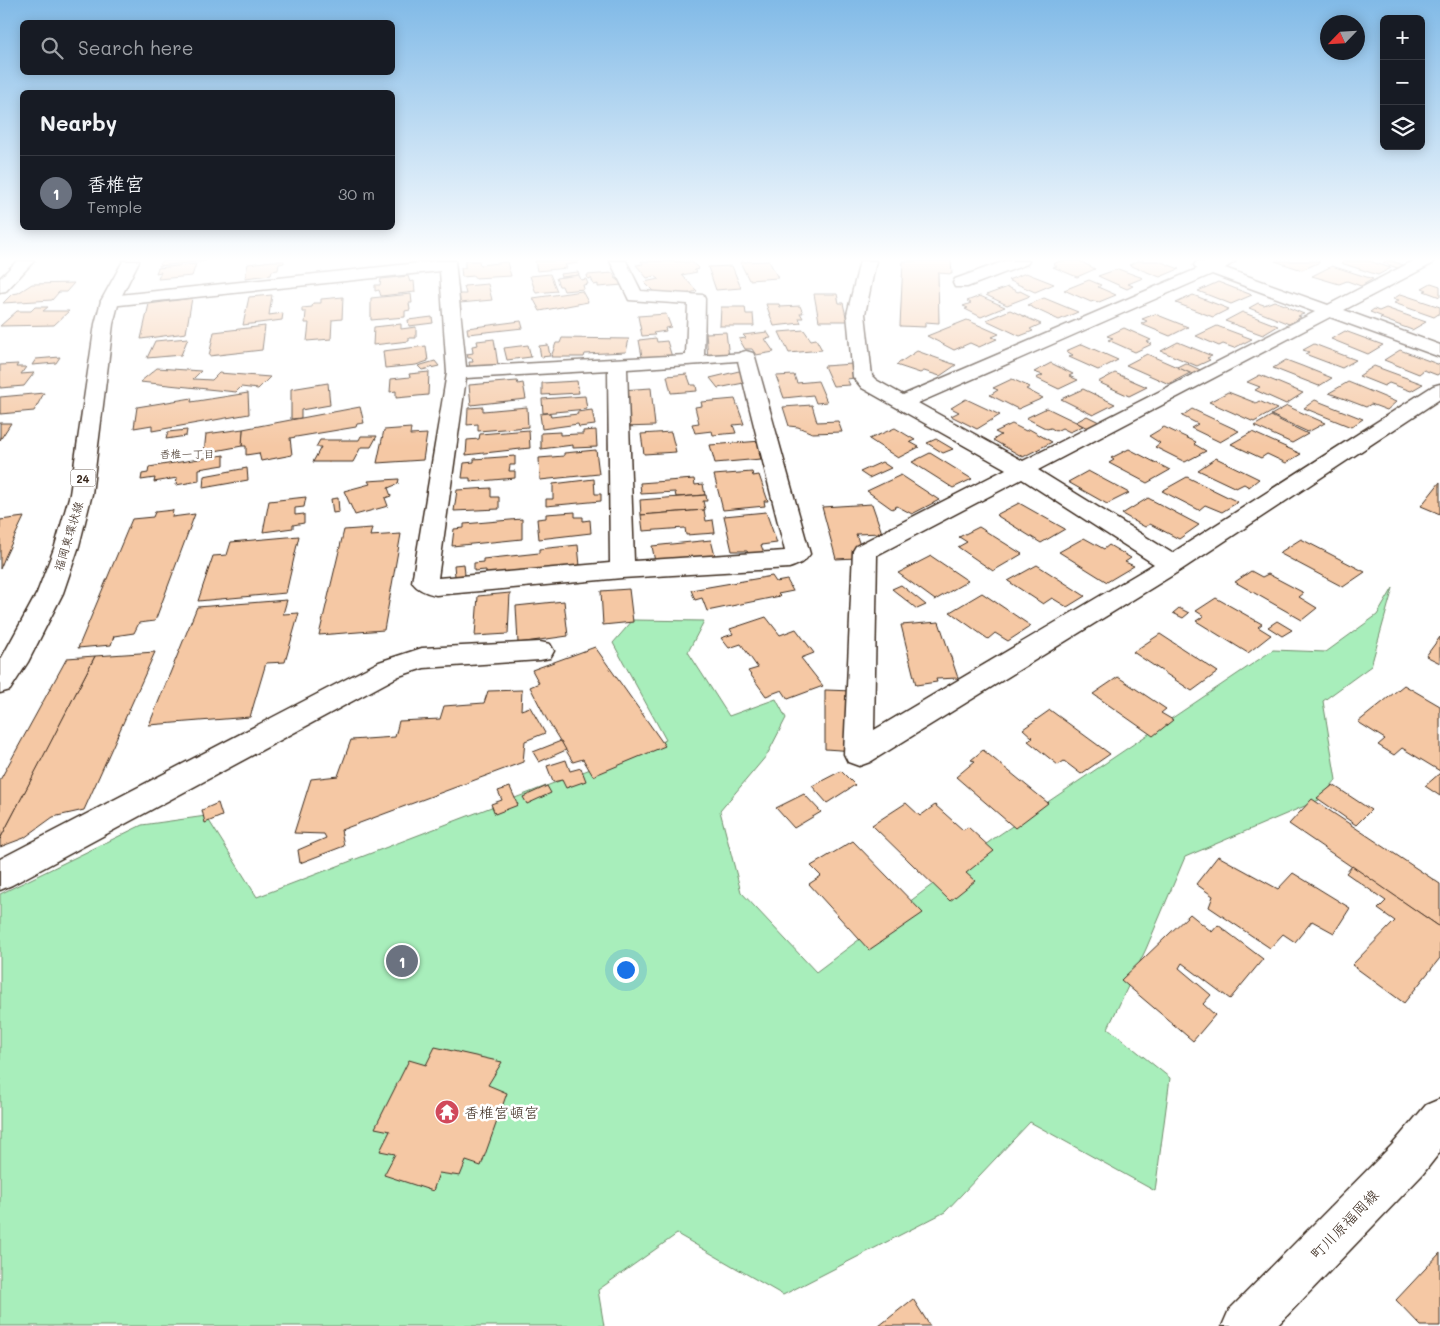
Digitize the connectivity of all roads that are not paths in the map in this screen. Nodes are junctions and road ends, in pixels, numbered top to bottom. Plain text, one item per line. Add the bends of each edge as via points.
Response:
1 (104, 323) edge
2 (452, 323) edge
3 (696, 323) edge
4 (857, 323) edge
5 (1085, 323) edge
6 (1308, 323) edge
7 (1364, 323) edge
8 (1440, 350) edge
9 (746, 357) joint
10 (695, 360) junction
11 (617, 364) junction
12 (457, 373) junction
13 (1440, 390) edge
14 (903, 402) junction
15 (1023, 470) junction
16 (1172, 564) junction
17 (622, 570) junction
18 (540, 651) dead end
19 (0, 684) edge
20 (0, 875) edge
21 (1440, 1119) edge
22 (1245, 1326) edge

1 - 19 street, 福岡東環状線 / 24 via 81,494 67,546 50,594
2 - 12 street
3 - 10 street
4 - 14 street via 863,377 869,384
5 - 14 street
6 - 15 street
7 - 8 street
9 - 10 lane
9 - 17 street via 798,554 789,560
10 - 11 street
11 - 12 street
11 - 17 street
12 - 17 street via 425,582 436,587
13 - 16 street
14 - 15 street
15 - 16 street
15 - 16 street via 865,551 859,754
18 - 20 street via 422,658 389,669
21 - 22 street, 町川原福岡線 via 1407,1160

